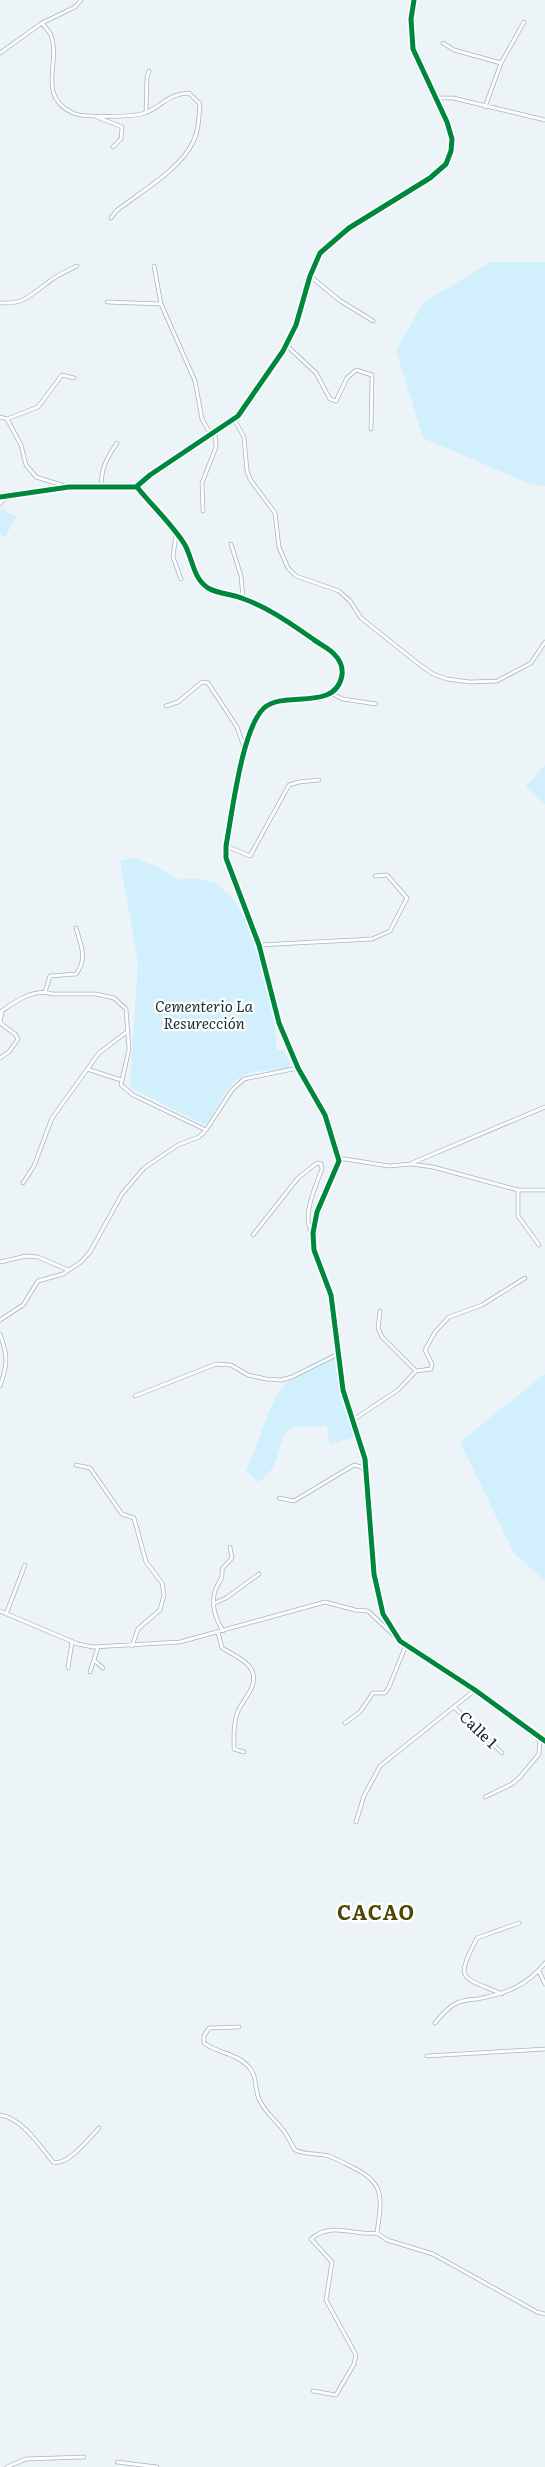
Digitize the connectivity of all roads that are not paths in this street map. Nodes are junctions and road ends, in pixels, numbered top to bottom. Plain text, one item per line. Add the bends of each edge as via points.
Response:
1 (81, 0) edge
2 (414, 0) edge
3 (524, 22) dead end
4 (42, 23) junction
5 (443, 43) dead end
6 (0, 53) edge
7 (501, 64) junction
8 (149, 70) dead end
9 (434, 98) junction
10 (484, 106) junction
11 (146, 113) junction
12 (96, 117) junction
13 (545, 120) edge
14 (112, 147) dead end
15 (111, 218) dead end
16 (77, 266) dead end
17 (154, 266) dead end
18 (310, 276) junction
19 (107, 302) dead end
20 (0, 303) edge
21 (160, 304) junction
22 (373, 321) dead end
23 (286, 345) junction
24 (74, 378) dead end
25 (0, 417) edge
26 (7, 419) junction
27 (234, 419) junction
28 (371, 429) dead end
29 (213, 435) junction
30 (117, 443) dead end
31 (69, 487) junction
32 (137, 487) junction
33 (101, 488) junction
34 (2, 497) edge
35 (0, 504) edge
36 (203, 511) dead end
37 (176, 535) junction
38 (231, 544) dead end
39 (182, 579) dead end
40 (243, 598) junction
41 (545, 642) edge
42 (330, 693) junction
43 (376, 704) dead end
44 (166, 706) dead end
45 (245, 749) junction
46 (319, 780) dead end
47 (226, 846) junction
48 (374, 876) dead end
49 (76, 928) dead end
50 (259, 945) junction
51 (45, 992) junction
52 (1, 1012) edge
53 (129, 1031) junction
54 (0, 1058) edge
55 (298, 1068) junction
56 (87, 1069) junction
57 (121, 1080) junction
58 (545, 1106) edge
59 (206, 1130) junction
60 (338, 1161) junction
61 (411, 1164) junction
62 (23, 1184) dead end
63 (518, 1190) junction
64 (545, 1190) edge
65 (313, 1233) junction
66 (253, 1235) dead end
67 (539, 1245) dead end
68 (0, 1262) edge
69 (68, 1270) junction
70 (524, 1278) dead end
71 (380, 1311) dead end
72 (0, 1320) edge
73 (0, 1334) edge
74 (338, 1354) junction
75 (416, 1371) junction
76 (0, 1386) edge
77 (134, 1396) dead end
78 (353, 1420) junction
79 (76, 1465) dead end
80 (366, 1468) junction
81 (278, 1498) dead end
82 (230, 1547) dead end
83 (25, 1565) dead end
84 (259, 1574) dead end
85 (215, 1603) junction
86 (0, 1611) edge
87 (6, 1614) junction
88 (220, 1632) junction
89 (398, 1640) junction
90 (72, 1642) junction
91 (406, 1644) junction
92 (132, 1646) junction
93 (98, 1647) junction
94 (94, 1660) junction
95 (68, 1668) dead end
96 (103, 1668) dead end
97 (90, 1672) dead end
98 (476, 1690) junction
99 (454, 1708) junction
100 (345, 1723) dead end
101 (540, 1738) junction
102 (545, 1741) edge
103 (244, 1752) dead end
104 (502, 1753) dead end
105 (485, 1797) dead end
106 (356, 1822) dead end
107 (519, 1923) dead end
108 (545, 1963) edge
109 (539, 1971) junction
110 (545, 1984) edge
111 (502, 1994) junction
112 (435, 2023) dead end
113 (239, 2027) dead end
114 (545, 2049) edge
115 (427, 2056) dead end
116 (0, 2115) edge
117 (99, 2128) dead end
118 (377, 2233) junction
119 (545, 2314) edge
120 (313, 2391) dead end
121 (84, 2457) dead end
122 (117, 2462) dead end
123 (7, 2467) edge
124 (158, 2467) edge

1 - 4 street via 75,7
2 - 9 street via 411,19 413,49
3 - 7 street
4 - 6 street
4 - 12 street via 52,43 52,82 56,98 62,108 77,115
5 - 7 street via 454,50
7 - 10 street
8 - 11 street
9 - 10 street via 453,98
9 - 18 street via 452,139 446,164 430,178 349,228 320,253
10 - 13 street
11 - 12 street
11 - 15 street via 176,94 189,93 200,104 193,142 178,163
12 - 14 street via 122,127 121,139
16 - 20 street via 47,282 28,299 13,304
17 - 21 street
18 - 22 street via 339,300
18 - 23 street via 296,325
19 - 21 street
21 - 29 street via 195,381 202,419
23 - 27 street
23 - 28 street via 316,373 330,398 336,402 347,378 356,370 372,374
24 - 26 street via 62,375 38,407
25 - 26 street
26 - 31 street via 21,444 26,465 36,477
27 - 29 street
27 - 41 street via 244,438 250,479 275,513 279,547 288,568 296,576 338,591 361,618 420,665 447,679 497,681 531,663
29 - 32 street via 150,475
29 - 36 street via 216,447 202,483
30 - 33 street via 104,466
31 - 33 street
31 - 34 street
32 - 33 street
32 - 37 street
34 - 35 street
37 - 39 street via 173,557
37 - 40 street via 185,546 198,580 209,589
38 - 40 street via 241,576
40 - 42 street via 284,619 334,654 341,663 342,674
42 - 43 street via 343,699
42 - 45 street via 315,698 277,701 265,707 255,719
44 - 45 street via 178,702 202,682 208,683 237,727
45 - 47 street
46 - 47 street via 290,785 250,856
47 - 50 street via 231,874
48 - 50 street via 387,875 407,898 390,932 372,939
49 - 51 street via 84,954 83,966 76,974 50,976
50 - 55 street via 280,1023
51 - 52 street via 30,994
51 - 53 street via 114,998 126,1009
52 - 54 street via 0,1023 18,1039
53 - 56 street via 99,1053
53 - 57 street via 129,1049
55 - 59 street via 244,1080 232,1090
55 - 60 street via 325,1115
56 - 57 street
56 - 62 street via 52,1118 34,1166
57 - 59 street via 121,1085 133,1095
58 - 61 street
59 - 69 street via 144,1168 122,1194 90,1252
60 - 61 street via 345,1159 390,1166
60 - 65 street via 317,1212
61 - 63 street via 434,1167
63 - 64 street
63 - 67 street via 518,1216
65 - 66 street via 307,1223 311,1199 322,1169 317,1163 298,1178
65 - 74 street via 314,1250 331,1295
68 - 69 street via 26,1256 38,1257
69 - 72 street via 38,1281 23,1305
70 - 75 street via 482,1305 449,1317 427,1344 425,1350 431,1369
71 - 75 street via 378,1328 382,1337
73 - 76 street via 8,1355
74 - 77 street via 281,1380 248,1375 231,1366 216,1364
74 - 78 street via 343,1390
75 - 78 street via 398,1390
78 - 80 street
79 - 92 street via 90,1468 122,1514 134,1518 146,1562 162,1583 164,1595 160,1610 138,1629
80 - 81 street via 354,1465 294,1501
80 - 89 street via 379,1603
82 - 85 street via 232,1558 222,1569 223,1577 215,1590
83 - 87 street
84 - 85 street
85 - 88 street via 213,1615
86 - 87 street
87 - 90 street
88 - 89 street via 325,1602 368,1611
88 - 92 street via 180,1642
88 - 103 street via 222,1648 246,1661 254,1672 252,1686 234,1723 234,1749
89 - 91 street
90 - 93 street
90 - 95 street
91 - 98 street
91 - 100 street via 390,1688 373,1693 360,1712
92 - 93 street
93 - 94 street
94 - 96 street
94 - 97 street
98 - 99 street
98 - 101 street
99 - 104 street, Calle 1
99 - 106 street via 380,1766 364,1796
101 - 102 street
101 - 105 street via 539,1754 520,1777
107 - 111 street via 477,1938 463,1965 469,1980
108 - 109 street
109 - 110 street
109 - 111 street via 515,1990
111 - 112 street via 456,2002
113 - 118 street via 209,2028 204,2043 249,2066 265,2112 283,2130 295,2150 307,2155 328,2156 367,2174 375,2182 381,2196
114 - 115 street
116 - 117 street via 18,2123 57,2164 66,2161
118 - 119 street via 387,2240 433,2254
118 - 120 street via 342,2229 318,2233 311,2239 332,2262 326,2300 356,2355 336,2395
121 - 123 street via 26,2459
122 - 124 street

